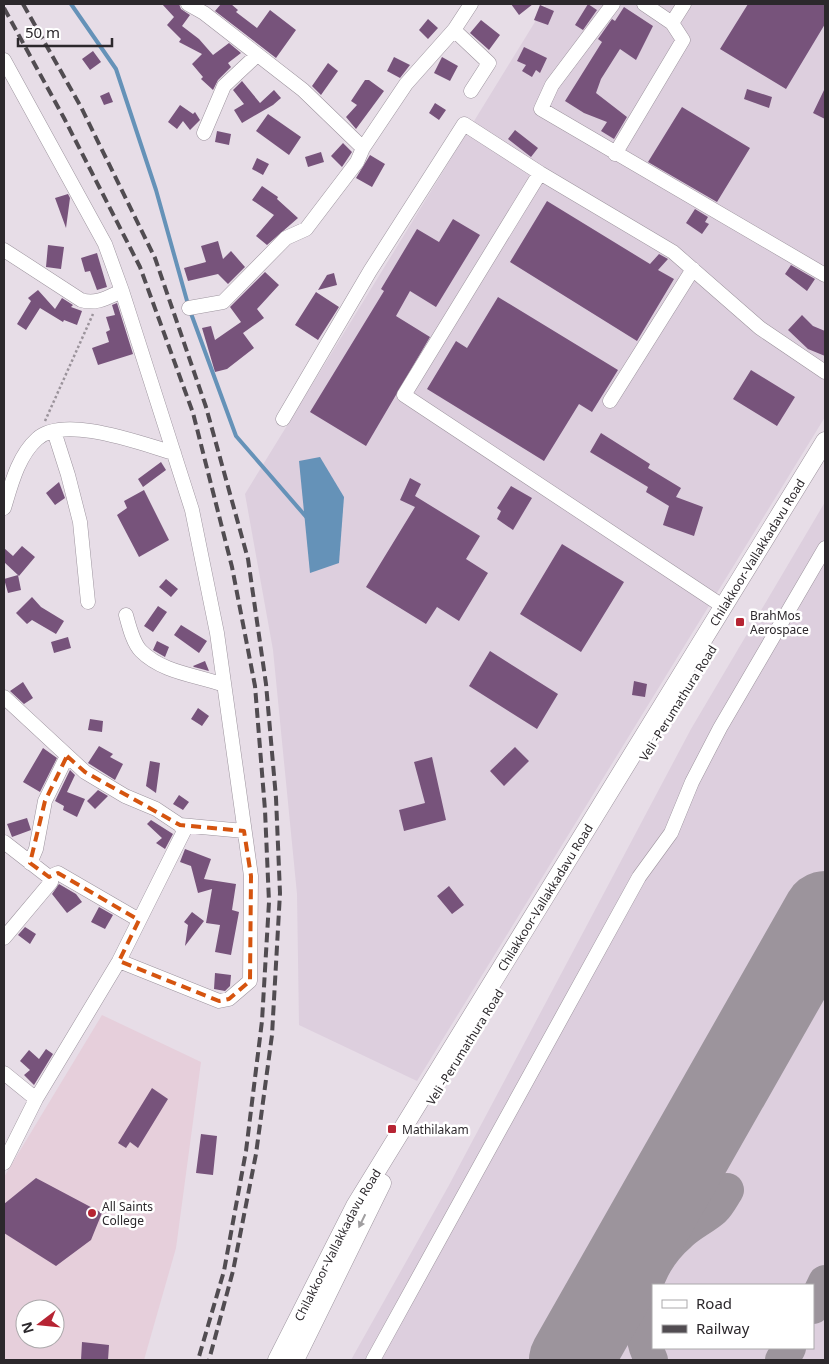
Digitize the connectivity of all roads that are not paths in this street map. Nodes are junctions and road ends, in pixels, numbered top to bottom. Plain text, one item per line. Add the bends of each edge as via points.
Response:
1 (188, 4) edge
2 (471, 4) edge
3 (613, 4) edge
4 (644, 4) edge
5 (684, 4) edge
6 (672, 23) junction
7 (454, 30) junction
8 (256, 56) junction
9 (4, 60) edge
10 (471, 91) dead end
11 (204, 133) dead end
12 (362, 148) junction
13 (615, 154) junction
14 (540, 173) junction
15 (4, 250) edge
16 (692, 269) junction
17 (825, 275) edge
18 (122, 291) junction
19 (189, 308) dead end
20 (825, 372) edge
21 (610, 401) dead end
22 (283, 419) dead end
23 (54, 431) junction
24 (825, 441) edge
25 (174, 453) junction
26 (825, 463) edge
27 (8, 476) edge
28 (4, 508) edge
29 (825, 548) edge
30 (88, 602) dead end
31 (724, 607) junction
32 (126, 615) dead end
33 (224, 685) junction
34 (4, 697) edge
35 (67, 756) junction
36 (180, 825) junction
37 (244, 831) junction
38 (4, 842) edge
39 (30, 863) junction
40 (49, 877) junction
41 (139, 920) junction
42 (4, 938) edge
43 (118, 961) junction
44 (4, 1073) edge
45 (36, 1099) junction
46 (4, 1163) edge
47 (277, 1360) edge
48 (295, 1360) edge
49 (373, 1360) edge

1 - 8 street via 204,13
2 - 7 street
3 - 13 street via 552,85 541,109
4 - 6 street
5 - 6 street
6 - 13 street via 683,40
7 - 10 street via 490,63
7 - 12 street via 406,84
8 - 11 street via 224,86
8 - 12 street via 303,90
9 - 18 street via 104,244
12 - 19 street via 357,162 306,229 286,238 223,302
13 - 17 street
14 - 16 street via 673,252
14 - 22 street via 464,124 370,271
14 - 31 street via 404,395
15 - 18 street via 89,303
16 - 20 street via 760,328
16 - 21 street
18 - 25 street
23 - 25 street via 72,429 104,434
23 - 27 street via 37,438
23 - 30 street via 80,522
24 - 31 main road, Chilakkoor-Vallakkadavu Road
25 - 33 street via 192,510
26 -> 48 main road, Veli -Perumathura Road via 374,1197
27 - 28 street
29 - 49 street via 742,688 692,782 671,833 639,876
31 - 47 main road, Chilakkoor-Vallakkadavu Road via 355,1206
32 - 33 street via 140,650 158,663 190,677
33 - 37 street
34 - 35 street
35 - 36 street via 85,772
35 - 39 street via 45,801 36,849
36 - 37 street
36 - 41 street via 184,831 181,838
37 - 43 street via 251,876 250,981 230,999 219,1001
38 - 39 street
39 - 40 street
40 - 41 street via 58,872
40 - 42 street via 49,886
41 - 43 street
43 - 45 street
44 - 45 street
45 - 46 street

